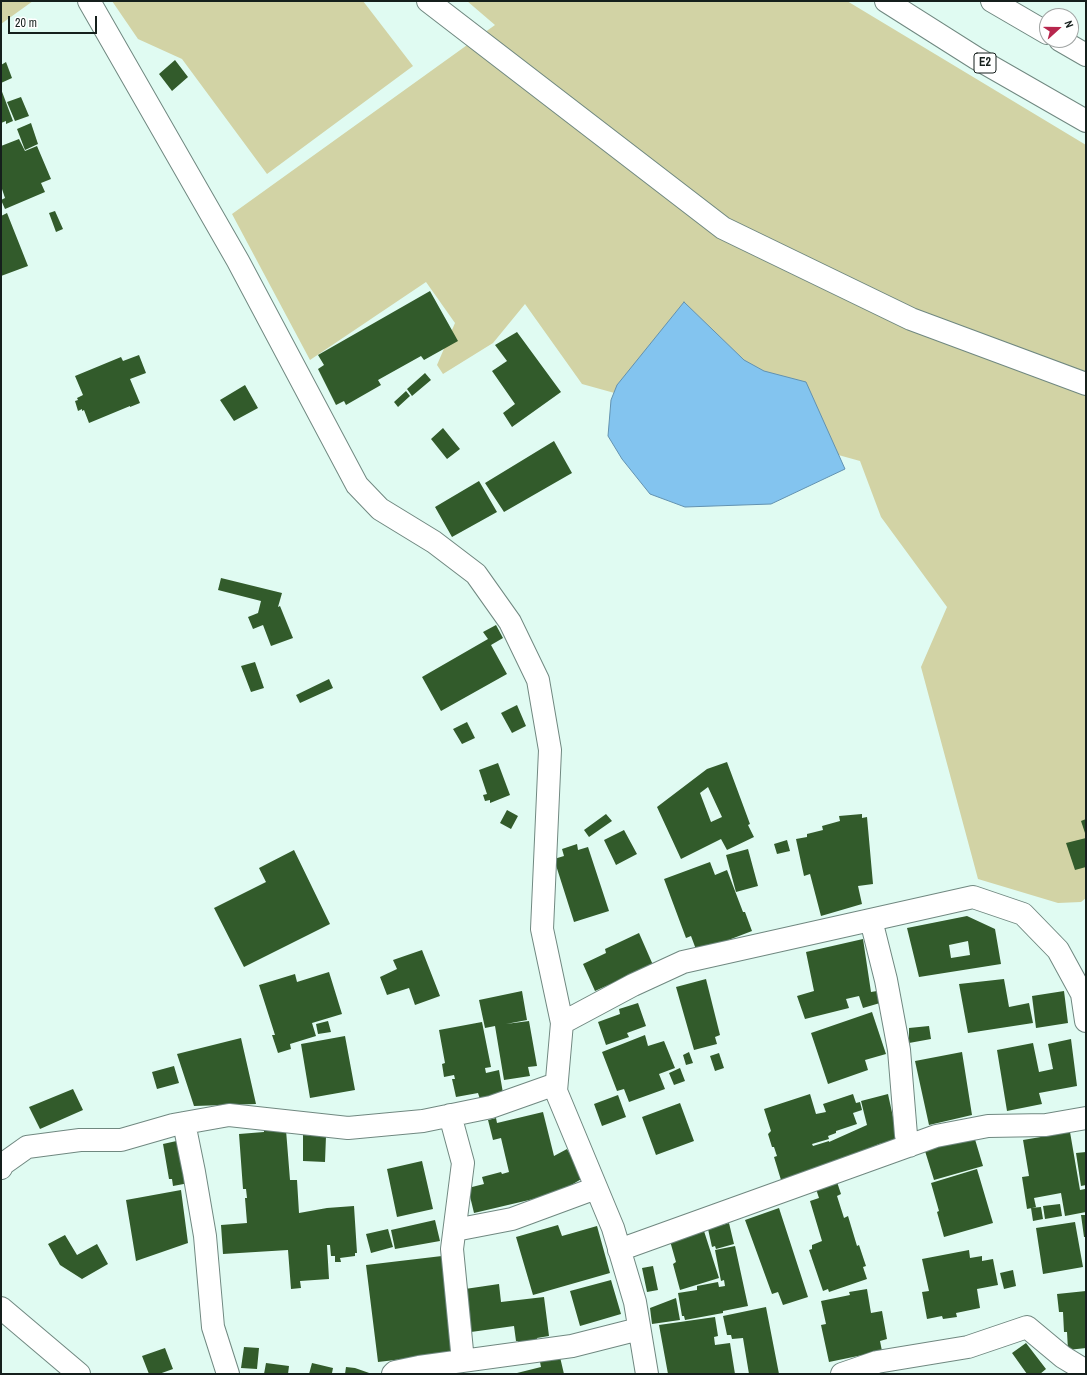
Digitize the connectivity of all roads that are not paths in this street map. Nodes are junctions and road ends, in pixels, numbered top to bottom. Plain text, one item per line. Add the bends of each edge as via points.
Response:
1 (89, 1) edge
2 (428, 1) edge
3 (886, 1) edge
4 (992, 1) edge
5 (1039, 28) edge
6 (1075, 48) edge
7 (1086, 54) edge
8 (1086, 121) edge
9 (1086, 384) edge
10 (871, 920) junction
11 (1086, 1022) edge
12 (562, 1024) junction
13 (556, 1084) junction
14 (450, 1115) junction
15 (1086, 1118) edge
16 (184, 1123) junction
17 (909, 1146) junction
18 (1, 1168) edge
19 (596, 1188) junction
20 (455, 1230) junction
21 (619, 1250) junction
22 (1, 1308) edge
23 (639, 1329) junction
24 (463, 1361) junction
25 (1086, 1371) edge
26 (79, 1374) edge
27 (228, 1374) edge
28 (393, 1374) edge
29 (647, 1374) edge
30 (842, 1374) edge

1 - 12 main road via 238,261 357,485 380,509 434,542 476,574 510,622 538,680 550,750 542,929
2 - 9 main road via 723,228 911,319
3 - 8 main road, E2 via 976,58
4 - 5 main road
6 - 7 main road
10 - 11 main road via 974,897 1023,914 1058,950 1082,994
10 - 12 main road via 683,962 633,985
10 - 17 main road via 886,980 899,1050
12 - 13 main road
13 - 14 main road via 490,1107
13 - 19 main road via 556,1091
14 - 16 main road via 423,1121 348,1128 229,1115
14 - 20 main road via 463,1163
15 - 17 main road via 1046,1125 988,1126 936,1136
16 - 18 main road via 121,1140 80,1140 27,1147
16 - 27 main road via 205,1236 213,1327
17 - 21 main road
19 - 20 main road via 512,1219
19 - 21 main road via 613,1228
20 - 24 main road via 452,1249
21 - 23 main road via 635,1302
22 - 26 main road
23 - 24 main road via 572,1346
23 - 29 main road
24 - 28 main road via 418,1367
25 - 30 main road via 1063,1357 1027,1328 968,1347 877,1362

